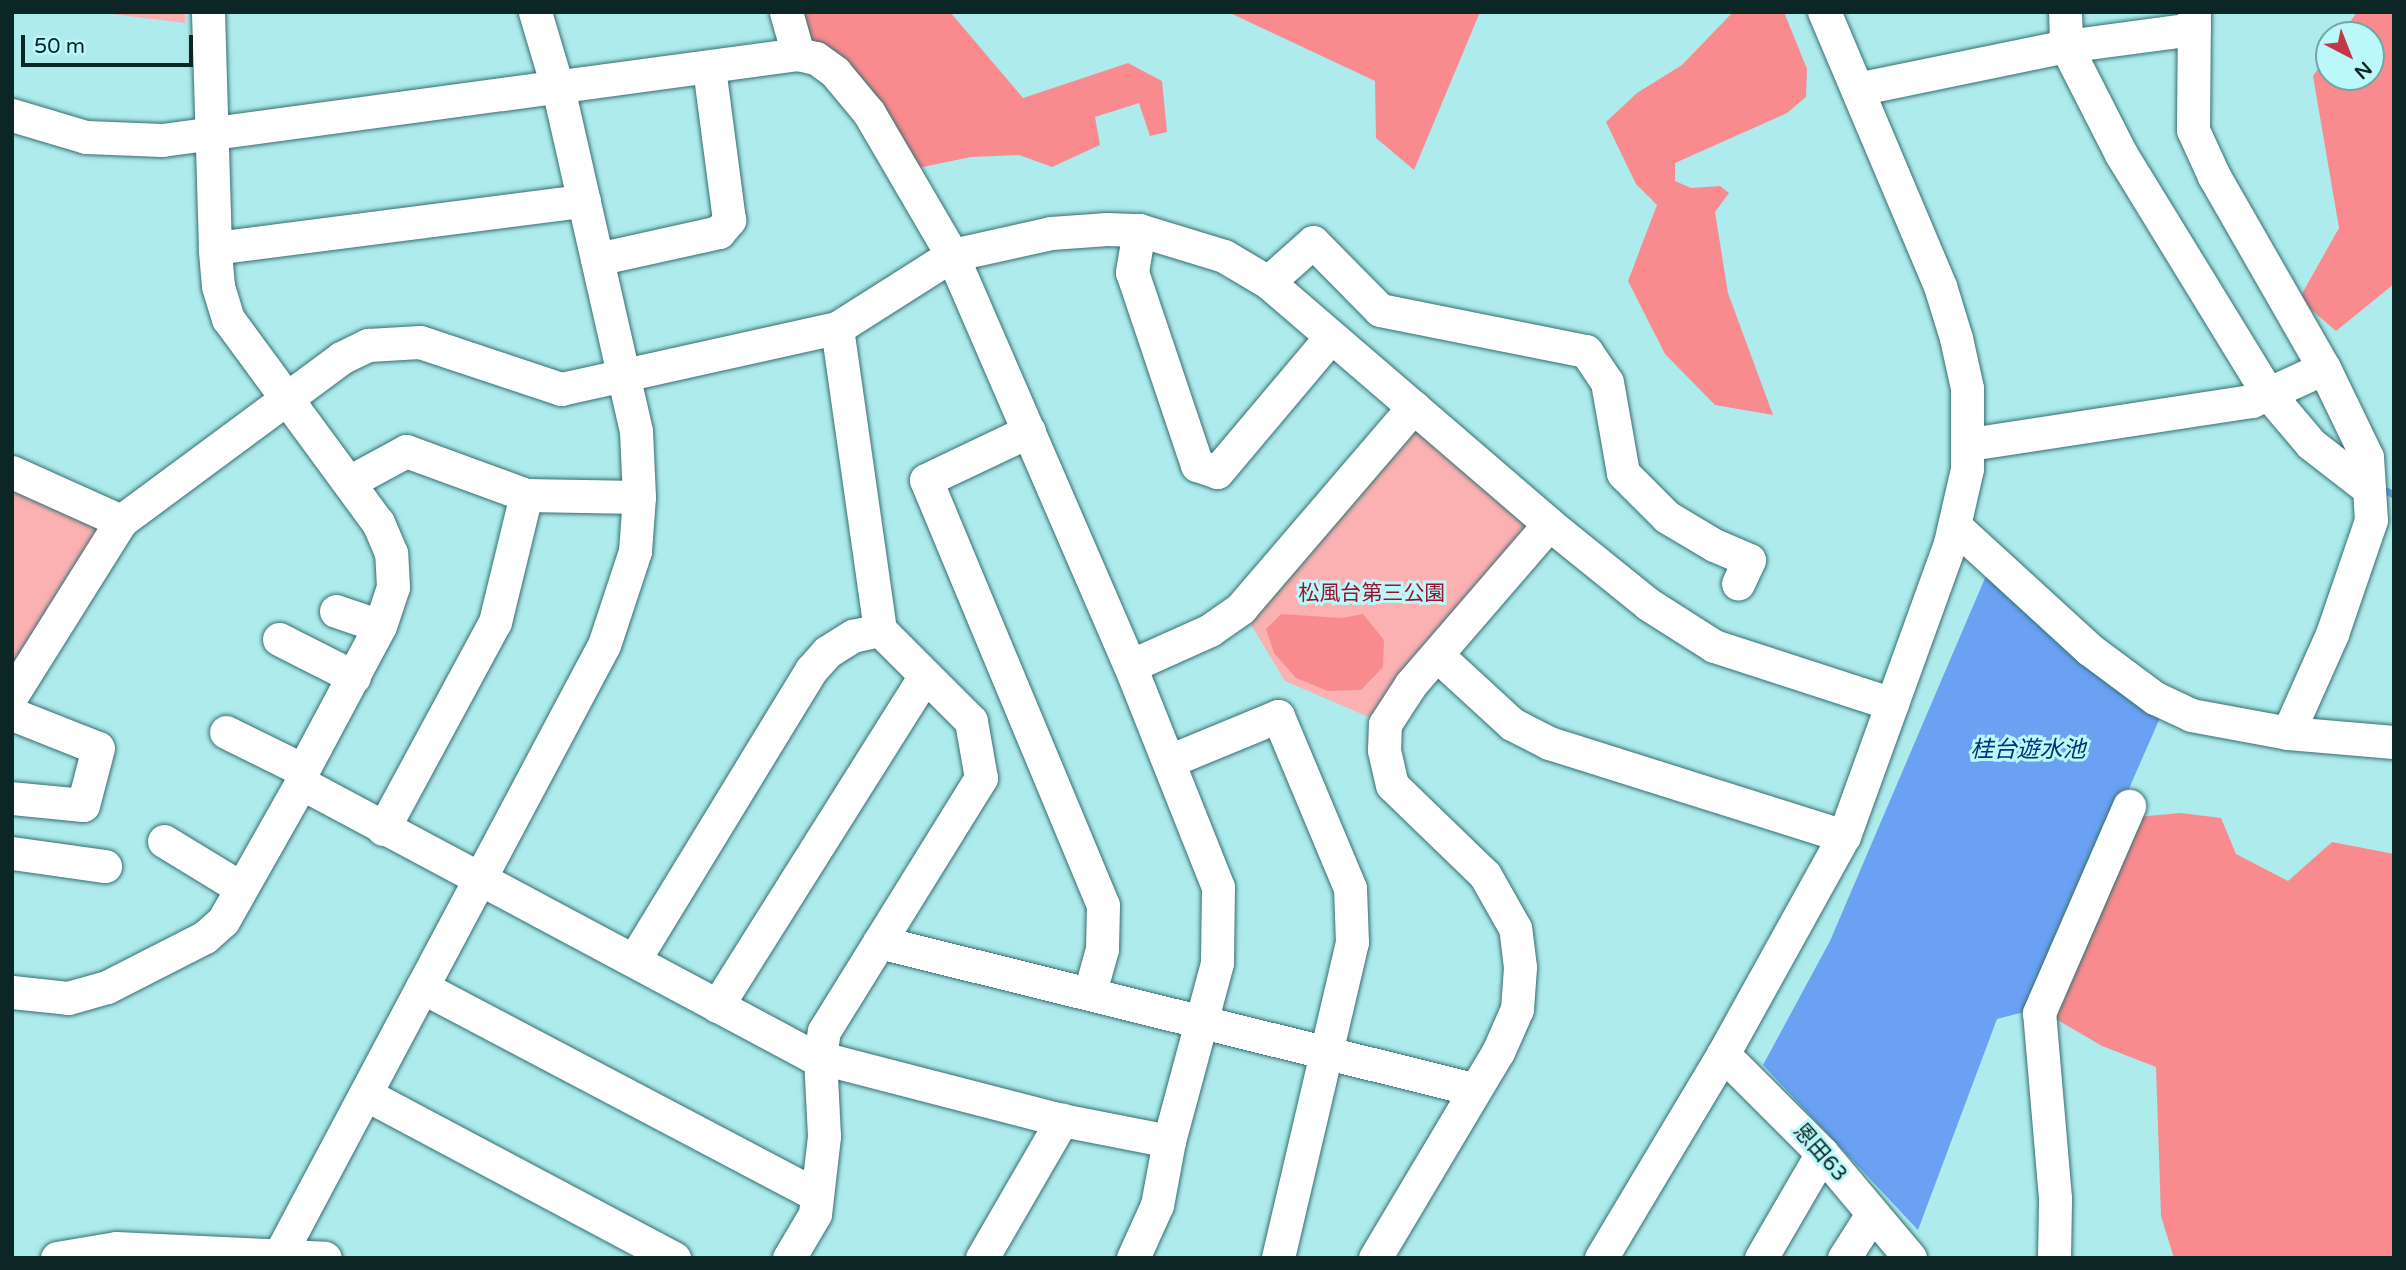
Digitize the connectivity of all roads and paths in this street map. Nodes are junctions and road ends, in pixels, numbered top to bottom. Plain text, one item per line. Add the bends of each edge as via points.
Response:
1 (208, 12) edge
2 (535, 12) edge
3 (786, 12) edge
4 (1824, 12) edge
5 (2065, 12) edge
6 (2194, 21) edge
7 (2066, 46) junction
8 (798, 54) junction
9 (709, 68) junction
10 (555, 88) junction
11 (1857, 89) junction
12 (12, 115) edge
13 (208, 135) junction
14 (584, 201) junction
15 (1139, 230) junction
16 (215, 248) junction
17 (952, 255) junction
18 (597, 260) junction
19 (1268, 282) junction
20 (837, 328) junction
21 (1330, 338) junction
22 (2324, 369) junction
23 (625, 376) junction
24 (2267, 392) junction
25 (288, 397) junction
26 (1413, 407) junction
27 (1029, 431) junction
28 (1969, 444) junction
29 (12, 472) edge
30 (349, 482) junction
31 (2370, 489) junction
32 (526, 495) junction
33 (639, 497) junction
34 (121, 521) junction
35 (1549, 524) junction
36 (1956, 527) junction
37 (1738, 584) dead end
38 (336, 611) dead end
39 (380, 626) junction
40 (880, 630) junction
41 (279, 639) dead end
42 (1438, 656) junction
43 (1130, 666) junction
44 (354, 677) junction
45 (924, 677) junction
46 (12, 695) edge
47 (1892, 704) junction
48 (12, 713) edge
49 (226, 732) dead end
50 (2288, 733) junction
51 (2394, 742) edge
52 (1169, 761) junction
53 (302, 777) junction
54 (12, 798) edge
55 (2129, 806) dead end
56 (383, 829) junction
57 (1844, 836) junction
58 (164, 841) dead end
59 (12, 853) edge
60 (105, 866) dead end
61 (478, 882) junction
62 (241, 888) junction
63 (879, 942) junction
64 (634, 960) junction
65 (422, 987) junction
66 (12, 992) edge
67 (1090, 992) junction
68 (717, 1006) junction
69 (1199, 1021) junction
70 (1327, 1051) junction
71 (1723, 1054) junction
72 (820, 1058) junction
73 (1473, 1089) junction
74 (367, 1095) junction
75 (1062, 1120) junction
76 (1169, 1141) junction
77 (1822, 1153) junction
78 (816, 1195) junction
79 (1872, 1214) junction
80 (280, 1254) junction
81 (57, 1258) edge
82 (325, 1258) edge
83 (674, 1258) edge
84 (789, 1258) edge
85 (982, 1258) edge
86 (1133, 1258) edge
87 (1278, 1258) edge
88 (1375, 1258) edge
89 (1601, 1258) edge
90 (1761, 1258) edge
91 (1844, 1258) edge
92 (1910, 1258) edge
93 (2054, 1258) edge

1 - 13 street
2 - 10 street
3 - 8 street
4 - 11 street
5 - 7 street
6 - 7 street
6 - 22 street via 2193,130 2220,187
7 - 11 street
7 - 24 street via 2121,153
8 - 9 street
8 - 17 street via 816,58 857,97
9 - 10 street
9 - 18 street via 729,220 719,232
10 - 13 street
10 - 14 street
11 - 28 street via 1952,325 1967,388
12 - 13 street via 86,137 123,142
13 - 16 street
14 - 16 street
14 - 18 street
15 - 17 street via 1051,233
15 - 19 street via 1224,256
15 - 21 street via 1132,272 1197,465 1217,472
16 - 25 street via 218,286 228,319
17 - 20 street
17 - 27 street
18 - 23 street
19 - 21 street
19 - 37 street via 1313,242 1380,310 1586,351 1607,382 1623,473 1667,517 1749,559
20 - 23 street
20 - 40 street
21 - 26 street
22 - 24 street
22 - 31 street via 2360,436
23 - 25 street via 561,389 420,342 398,340 368,345 341,358
23 - 33 street via 636,431
24 - 28 street via 2252,401
24 - 31 street via 2311,444
25 - 30 street
25 - 34 street
26 - 35 street
26 - 43 street via 1241,608 1210,630
27 - 43 street
27 - 67 street via 926,480 1104,905 1101,949
28 - 36 street
29 - 34 street
30 - 32 street via 406,451
30 - 39 street via 378,523 391,553 393,587
31 - 50 street via 2371,520 2356,566
32 - 33 street
32 - 56 street via 495,622
33 - 61 street via 635,551 604,645
34 - 46 street
35 - 42 street
35 - 47 street via 1648,604 1714,646
36 - 47 street
36 - 50 street via 2050,615 2138,687 2191,715
38 - 39 street
39 - 44 street
40 - 45 street
40 - 64 street via 853,636 827,652 811,670
41 - 44 street
42 - 57 street via 1512,724 1549,743
42 - 73 street via 1411,684 1385,724 1384,750 1392,785 1485,874 1515,928 1520,967 1517,1009 1498,1052
43 - 52 street
44 - 53 street
45 - 63 street via 971,721 981,778
45 - 68 street
47 - 57 street
48 - 54 street via 98,748 83,805
49 - 53 street
50 - 51 street
52 - 69 street via 1218,887 1217,963
52 - 70 street via 1278,716 1350,888 1352,942
53 - 56 street
53 - 62 street
55 - 93 street via 2039,1013 2055,1198
56 - 61 street
57 - 71 street
58 - 62 street
59 - 60 street
61 - 64 street
61 - 65 street
62 - 66 street via 223,921 205,937 107,987 68,998
63 - 67 street
63 - 72 street via 824,1031
64 - 68 street
65 - 74 street
65 - 78 street
67 - 69 street
68 - 72 street
69 - 70 street
69 - 76 street
70 - 73 street
70 - 87 street
71 - 77 street, 恩田63 / 恩田63
71 - 89 street
72 - 75 street
72 - 78 street via 824,1136
73 - 88 street
74 - 80 street
74 - 83 street
75 - 76 street
75 - 85 street
76 - 86 street via 1157,1205
77 - 79 street, 恩田63 / 恩田63
77 - 90 street
78 - 84 street via 815,1214
79 - 91 street
79 - 92 street, 恩田63 / 恩田63
80 - 81 street via 116,1248
80 - 82 street

